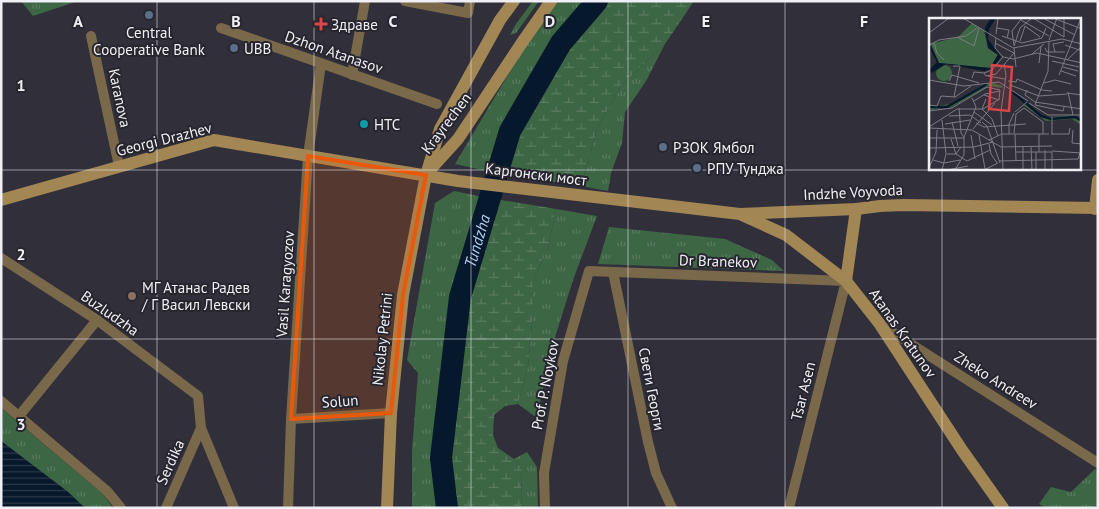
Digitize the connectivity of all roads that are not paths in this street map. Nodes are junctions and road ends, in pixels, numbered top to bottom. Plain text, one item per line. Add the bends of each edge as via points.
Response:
1 (365, 1) edge
2 (405, 1) edge
3 (470, 1) edge
4 (514, 1) edge
5 (551, 1) edge
6 (221, 28) dead end
7 (91, 36) dead end
8 (321, 64) junction
9 (352, 75) junction
10 (437, 104) dead end
11 (308, 156) junction
12 (119, 166) junction
13 (426, 175) junction
14 (1098, 180) edge
15 (1, 200) edge
16 (610, 200) joint
17 (856, 209) junction
18 (1096, 209) edge
19 (740, 214) junction
20 (3, 262) edge
21 (589, 271) joint
22 (614, 272) junction
23 (846, 281) junction
24 (97, 320) junction
25 (879, 323) junction
26 (1, 401) edge
27 (391, 413) junction
28 (19, 416) junction
29 (291, 419) junction
30 (201, 428) junction
31 (1098, 462) edge
32 (121, 508) edge
33 (166, 508) edge
34 (234, 508) edge
35 (288, 508) edge
36 (388, 508) edge
37 (545, 508) edge
38 (672, 508) edge
39 (789, 508) edge
40 (1003, 508) edge

1 - 9 street
2 - 3 street via 468,13
4 - 13 street, Krayrechen via 500,20 440,129
5 - 13 street, Krayrechen via 458,138
6 - 8 street, Dzhon Atanasov
7 - 12 street, Karanova
8 - 9 street, Dzhon Atanasov
8 - 11 street, Vasil Karagyozov
9 - 10 street, Dzhon Atanasov
11 - 12 street, Georgi Drazhev via 214,140
11 - 13 street, Georgi Drazhev
11 - 29 street, Vasil Karagyozov
12 - 15 street, Georgi Drazhev
13 - 16 street, Каргонски мост
13 - 27 street, Nikolay Petrini via 403,295
14 - 18 street
16 - 19 street, Indzhe Voyvoda
17 - 18 street, Indzhe Voyvoda via 904,205
17 - 19 street, Indzhe Voyvoda
17 - 23 street
19 - 23 street, Atanas Kratunov via 786,235
20 - 24 street, Buzludzha
21 - 22 street, Dr Branekov
21 - 37 street, Prof. P. Noykov via 563,361 544,473
22 - 23 street, Dr Branekov
22 - 38 street, Свети Георги via 648,442 656,473
23 - 25 street, Atanas Kratunov
23 - 39 street, Tsar Asen
24 - 28 street
24 - 30 street, Buzludzha via 198,396
25 - 31 street, Zheko Andreev
25 - 40 street, Atanas Kratunov
26 - 28 street
27 - 29 street, Solun
27 - 36 street, Nikolay Petrini
28 - 32 street via 107,491
29 - 35 street, Vasil Karagyozov
30 - 33 street, Serdika
30 - 34 street

